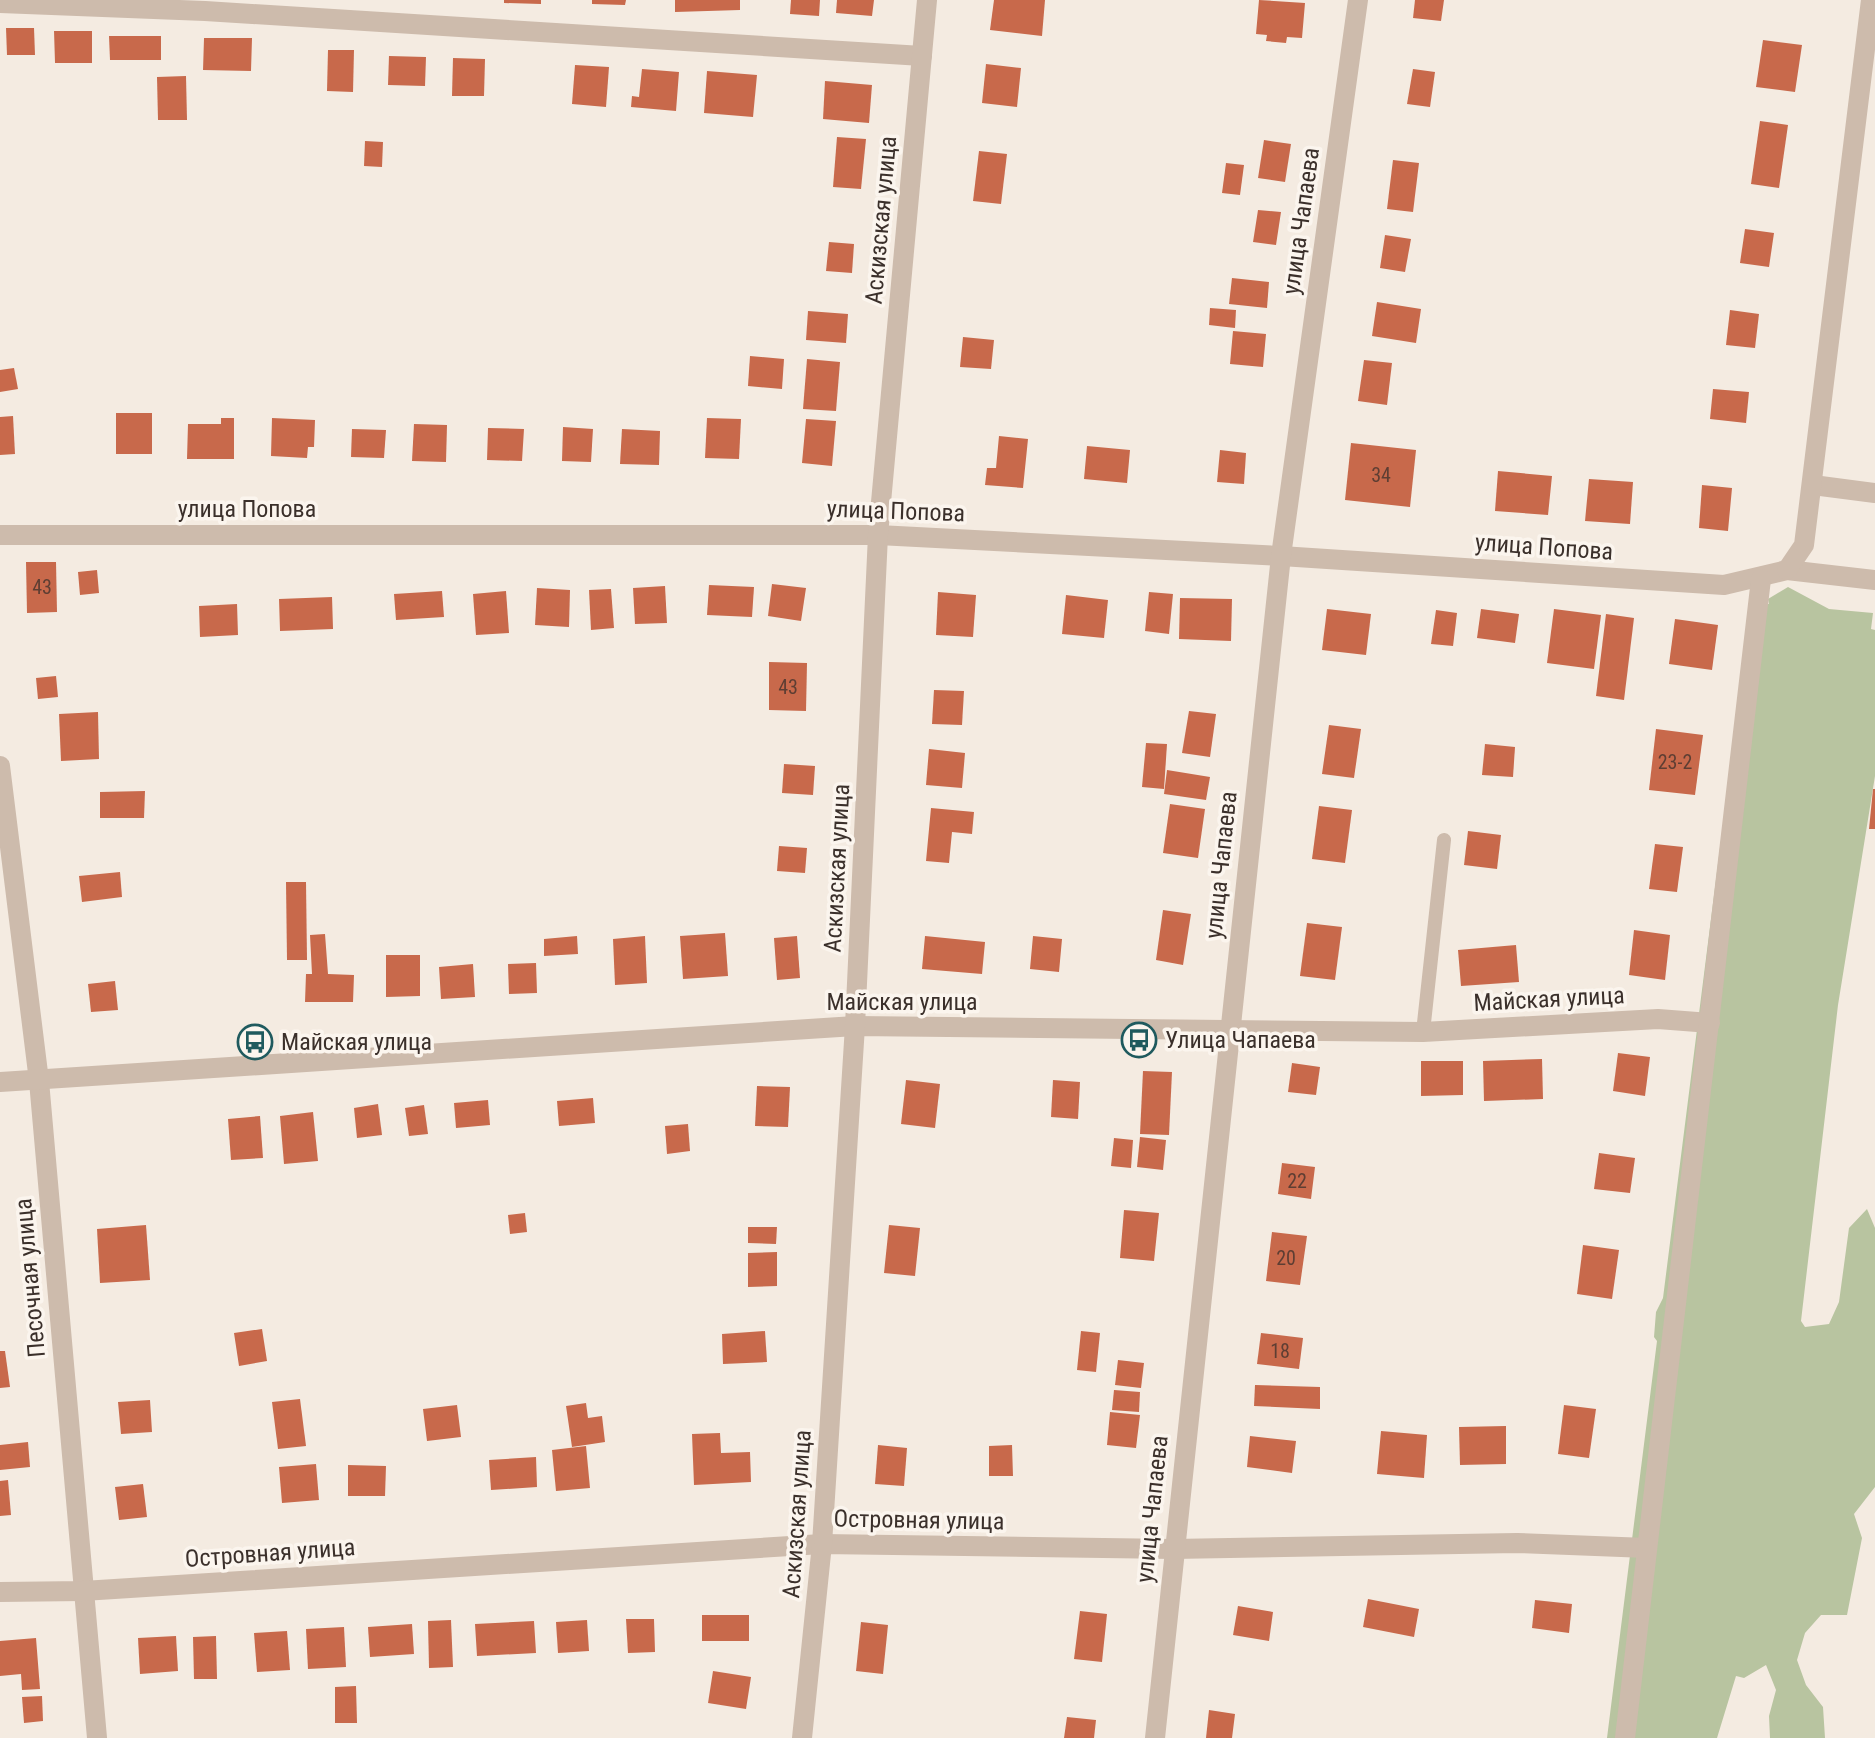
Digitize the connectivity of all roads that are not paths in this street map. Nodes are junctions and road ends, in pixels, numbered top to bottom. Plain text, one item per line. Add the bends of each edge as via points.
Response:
1 (927, 0) edge
2 (1358, 0) edge
3 (1871, 0) edge
4 (0, 3) edge
5 (204, 5) edge
6 (922, 56) junction
7 (1813, 485) junction
8 (1875, 493) edge
9 (0, 535) edge
10 (878, 535) junction
11 (1281, 556) junction
12 (1787, 570) junction
13 (1761, 579) junction
14 (1875, 580) edge
15 (0, 766) edge
16 (1444, 840) dead end
17 (6, 875) edge
18 (1710, 1023) junction
19 (855, 1026) junction
20 (1229, 1032) junction
21 (1423, 1032) junction
22 (39, 1081) junction
23 (0, 1082) edge
24 (822, 1544) junction
25 (1647, 1548) junction
26 (1173, 1549) junction
27 (83, 1591) junction
28 (0, 1592) edge
29 (97, 1738) edge
30 (802, 1738) edge
31 (1155, 1738) edge
32 (1625, 1738) edge

1 - 6 street, Аскизская улица
2 - 11 street, улица Чапаева
3 - 7 street
4 - 5 street
5 - 6 street
6 - 10 street, Аскизская улица
7 - 8 street
7 - 12 street via 1804,545
9 - 10 street, улица Попова
10 - 11 street, улица Попова
10 - 19 street, Аскизская улица
11 - 13 street, улица Попова via 1724,585
11 - 20 street, улица Чапаева
12 - 13 street, улица Попова
12 - 14 street
13 - 18 street
15 - 17 street, Песочная улица
16 - 21 lane
17 - 22 street, Песочная улица
18 - 21 street, Майская улица via 1658,1019
18 - 25 street
19 - 20 street, Майская улица
19 - 22 street, Майская улица
19 - 24 street, Аскизская улица
20 - 21 street, Майская улица
20 - 26 street, улица Чапаева
22 - 23 street, Майская улица
22 - 27 street, Песочная улица
24 - 26 street, Островная улица
24 - 27 street, Островная улица
24 - 30 street, Аскизская улица
25 - 26 street, Островная улица via 1517,1543
25 - 32 street
26 - 31 street, улица Чапаева
27 - 28 street, Островная улица
27 - 29 street, Песочная улица

